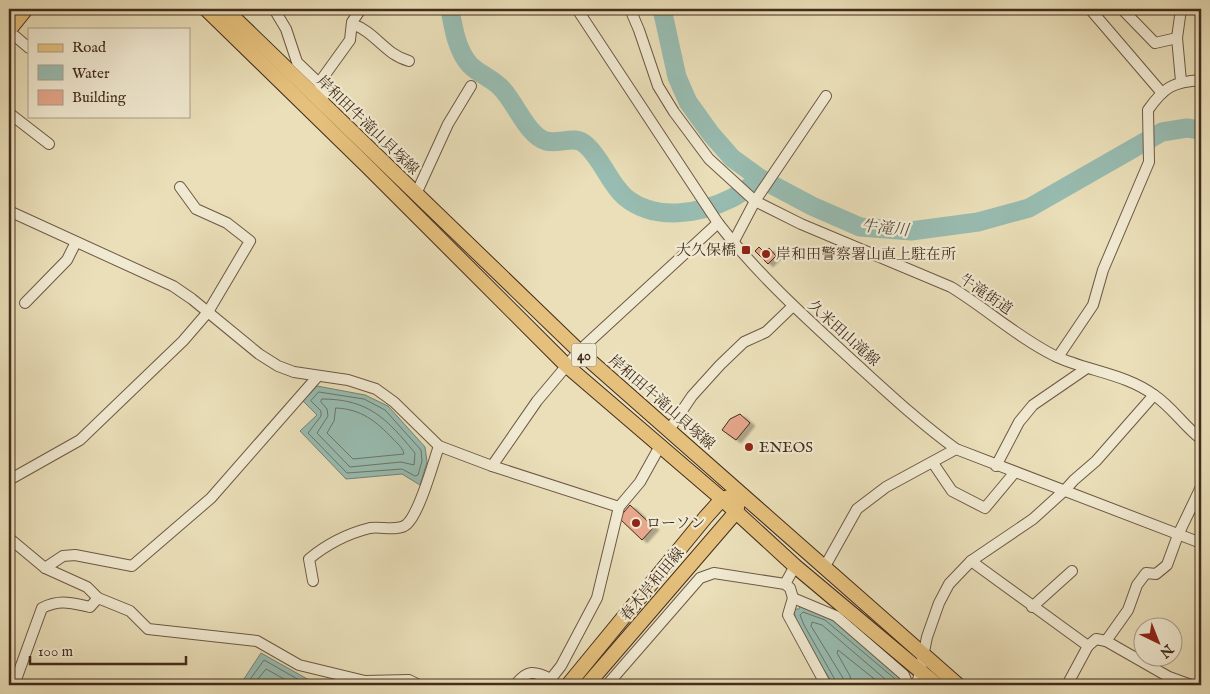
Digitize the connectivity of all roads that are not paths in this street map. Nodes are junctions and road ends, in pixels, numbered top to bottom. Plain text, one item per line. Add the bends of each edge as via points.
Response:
1 (26, 9) edge
2 (206, 9) edge
3 (226, 9) edge
4 (274, 9) edge
5 (361, 9) edge
6 (577, 9) edge
7 (630, 9) edge
8 (1090, 9) edge
9 (1122, 9) edge
10 (1181, 9) edge
11 (352, 24) junction
12 (9, 31) edge
13 (1177, 38) junction
14 (28, 47) edge
15 (409, 62) dead end
16 (1201, 80) edge
17 (1181, 81) junction
18 (318, 83) junction
19 (471, 86) dead end
20 (1162, 94) junction
21 (826, 96) dead end
22 (322, 102) junction
23 (9, 113) edge
24 (49, 144) dead end
25 (180, 187) dead end
26 (416, 194) junction
27 (756, 199) junction
28 (9, 211) edge
29 (718, 223) junction
30 (76, 242) junction
31 (733, 243) junction
32 (25, 304) dead end
33 (793, 306) junction
34 (208, 312) junction
35 (579, 351) junction
36 (1058, 357) junction
37 (567, 366) junction
38 (1087, 368) junction
39 (318, 376) junction
40 (1154, 394) junction
41 (669, 430) junction
42 (1201, 439) edge
43 (439, 446) junction
44 (660, 446) junction
45 (956, 449) junction
46 (933, 463) junction
47 (492, 466) junction
48 (996, 466) junction
49 (1015, 472) junction
50 (9, 480) edge
51 (1201, 487) edge
52 (1065, 490) junction
53 (740, 493) junction
54 (722, 499) junction
55 (619, 507) junction
56 (736, 512) junction
57 (1178, 535) junction
58 (9, 538) edge
59 (1201, 543) edge
60 (971, 562) junction
61 (795, 566) junction
62 (44, 568) junction
63 (824, 568) junction
64 (1072, 571) dead end
65 (313, 581) dead end
66 (785, 584) junction
67 (98, 598) junction
68 (794, 598) junction
69 (1032, 607) junction
70 (1106, 641) junction
71 (1088, 646) junction
72 (922, 654) junction
73 (919, 669) junction
74 (549, 682) edge
75 (14, 685) edge
76 (419, 685) edge
77 (515, 685) edge
78 (568, 685) edge
79 (587, 685) edge
80 (607, 685) edge
81 (826, 685) edge
82 (908, 685) edge
83 (917, 685) edge
84 (937, 685) edge
85 (958, 685) edge
86 (1067, 685) edge
87 (1191, 685) edge

1 - 12 main road
2 - 37 main road, 岸和田牛滝山貝塚線 / 40
3 - 22 main road, 岸和田牛滝山貝塚線 / 40
4 - 18 street via 286,29 297,62
5 - 11 street
6 - 29 street, 久米田山滝線
7 - 27 street, 牛滝街道 via 658,86 692,138 709,159
8 - 20 street
9 - 13 street via 1155,43
10 - 13 street
11 - 15 street via 368,32 396,58
11 - 18 street via 350,40
12 - 14 street
13 - 17 street
16 - 17 street
17 - 20 street via 1169,86
18 - 22 street via 324,92
19 - 26 street via 448,124
20 - 36 street via 1148,110 1149,162 1103,270 1093,306
21 - 27 street
22 - 26 main road, 岸和田牛滝山貝塚線 / 40
23 - 24 street
25 - 34 street via 196,209 227,223 250,241
26 - 35 main road, 岸和田牛滝山貝塚線 / 40
27 - 31 street
27 - 36 street, 牛滝街道 via 801,224 951,287 1028,342
28 - 30 street
29 - 31 street, 久米田山滝線
29 - 35 street
30 - 32 street via 67,260
30 - 34 street via 173,286
31 - 33 street, 久米田山滝線
33 - 41 street via 766,332 744,342 720,365 692,396
33 - 45 street, 久米田山滝線 via 927,428
34 - 39 street via 278,366
34 - 50 street via 183,341 80,440
35 - 37 street
35 - 41 main road, 岸和田牛滝山貝塚線 / 40
36 - 38 street, 牛滝街道
37 - 44 main road, 岸和田牛滝山貝塚線 / 40
37 - 47 street via 537,401
38 - 40 street, 牛滝街道 via 1125,380
38 - 48 street via 1034,405 1019,422
39 - 43 street via 348,380 376,390 394,402
39 - 62 street via 211,498 132,566 74,555 63,556
40 - 42 street, 牛滝街道
40 - 52 street via 1096,461
41 - 53 main road, 岸和田牛滝山貝塚線 / 40
43 - 47 street
43 - 65 street via 410,521 405,526 372,528 328,543 309,560
44 - 54 main road, 岸和田牛滝山貝塚線 / 40
44 - 55 street via 640,482
45 - 46 street
45 - 48 street, 久米田山滝線
46 - 49 street via 952,490 985,508
46 - 63 street via 886,487 857,509
47 - 55 street
48 - 49 street, 久米田山滝線
49 - 52 street, 久米田山滝線
51 - 57 street
52 - 57 street, 久米田山滝線
52 - 60 street via 1033,519
53 - 54 main road
53 - 56 main road, 春木岸和田線
53 - 63 main road, 岸和田牛滝山貝塚線 / 40
54 - 56 main road, 岸和田牛滝山貝塚線 / 40
54 - 78 main road, 春木岸和田線
55 - 74 street via 597,598
56 - 61 main road, 岸和田牛滝山貝塚線 / 40
56 - 79 main road, 春木岸和田線
57 - 59 street, 久米田山滝線
57 - 70 street via 1167,565 1156,574 1146,573 1137,585 1128,610
58 - 62 street
60 - 69 street
60 - 72 street via 949,584
61 - 66 street
61 - 73 main road, 岸和田牛滝山貝塚線 / 40
62 - 67 street via 86,587
63 - 72 main road, 岸和田牛滝山貝塚線 / 40
64 - 69 street
66 - 68 street
66 - 80 street via 714,573 700,578
67 - 75 street via 90,607 64,601 42,608
67 - 76 street via 130,611 148,629 257,642 299,665 365,681 409,680
68 - 81 street via 788,616
68 - 82 street via 836,616 904,675
69 - 71 street
70 - 71 street via 1096,639
70 - 87 street via 1169,677
71 - 86 street
72 - 73 street
72 - 85 main road, 岸和田牛滝山貝塚線 / 40
73 - 83 street
73 - 84 main road, 岸和田牛滝山貝塚線 / 40
74 - 77 street via 536,672 524,674

